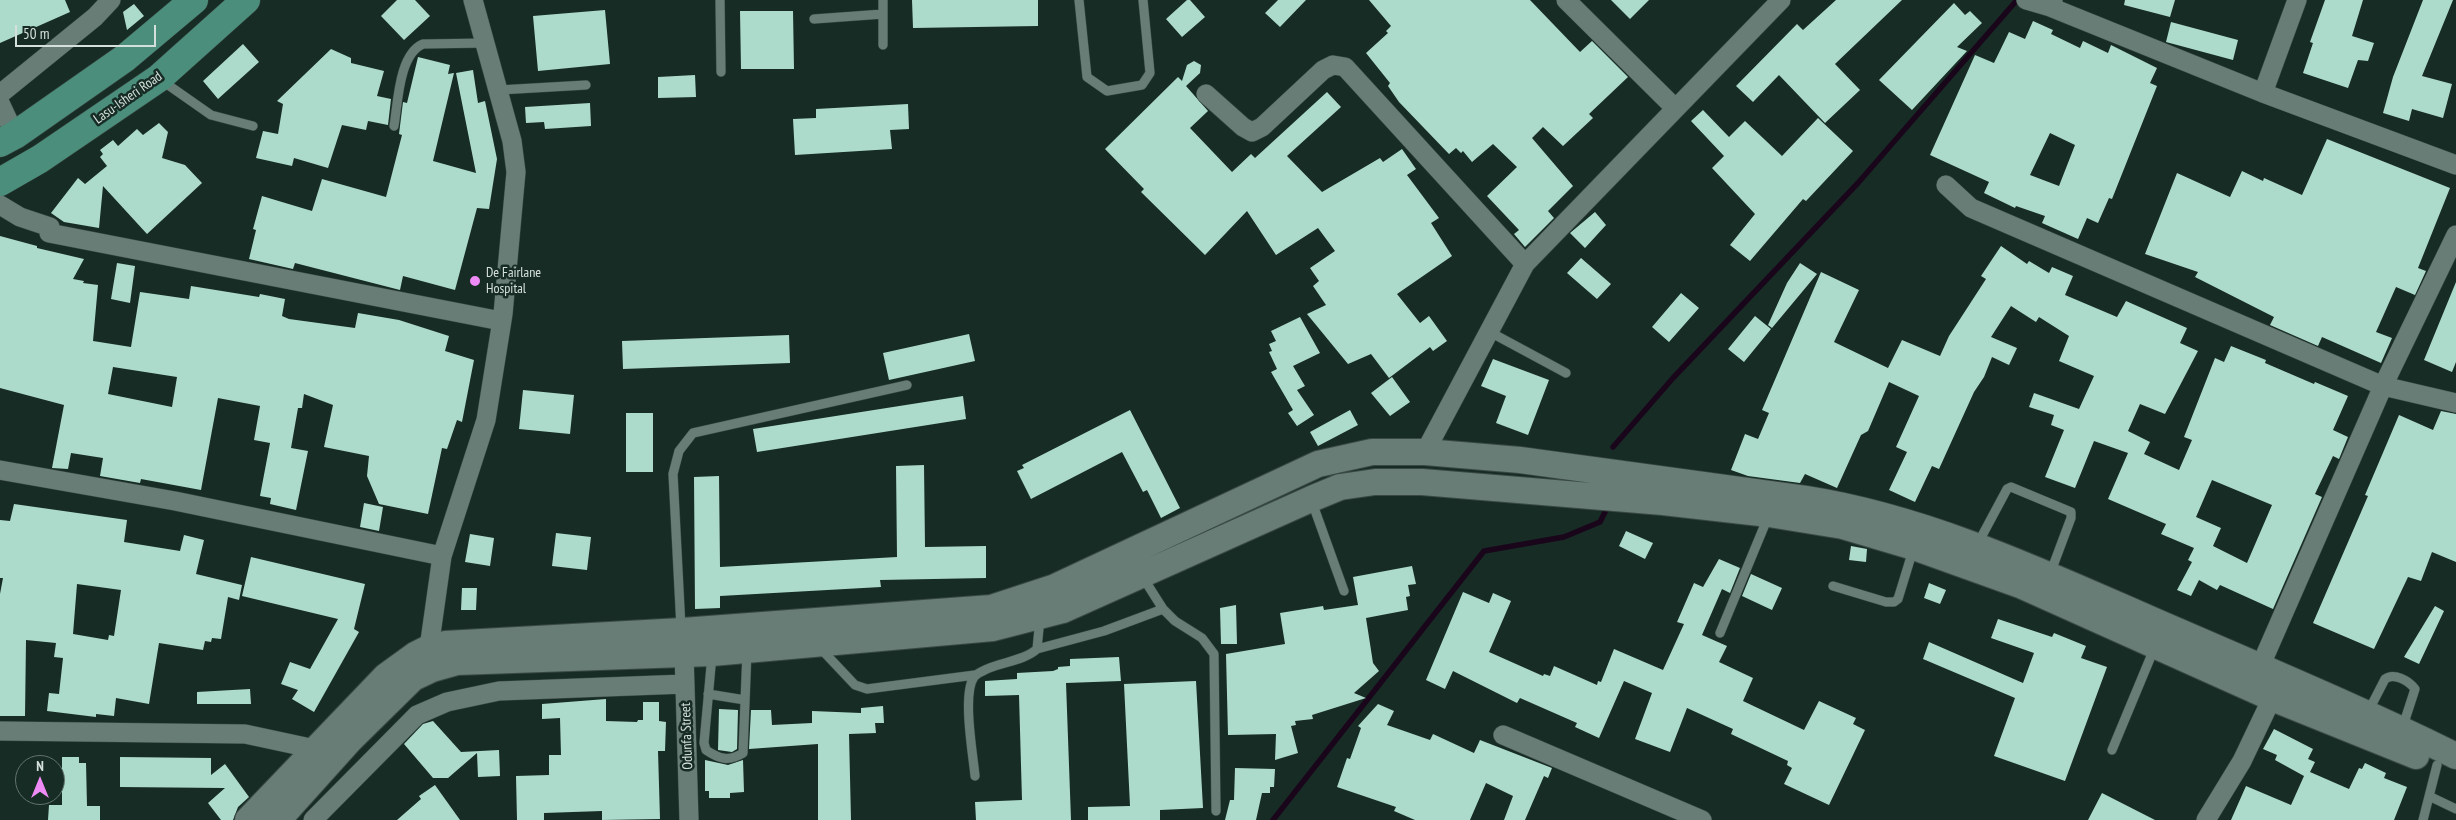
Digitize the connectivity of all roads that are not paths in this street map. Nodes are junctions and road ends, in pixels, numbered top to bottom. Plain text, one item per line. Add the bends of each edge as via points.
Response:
1 (111, 0) edge
2 (194, 0) edge
3 (246, 0) edge
4 (473, 0) edge
5 (720, 0) edge
6 (883, 0) edge
7 (1079, 0) edge
8 (1144, 0) edge
9 (1566, 0) edge
10 (1781, 0) edge
11 (2297, 0) edge
12 (2041, 2) edge
13 (883, 14) junction
14 (814, 19) dead end
15 (486, 43) junction
16 (884, 45) dead end
17 (721, 72) dead end
18 (159, 78) junction
19 (586, 85) dead end
20 (499, 90) junction
21 (2263, 93) junction
22 (0, 94) edge
23 (1206, 94) dead end
24 (0, 103) edge
25 (1675, 108) junction
26 (253, 126) dead end
27 (394, 126) dead end
28 (8, 139) edge
29 (2456, 165) edge
30 (0, 182) edge
31 (1946, 185) dead end
32 (0, 205) edge
33 (2456, 235) edge
34 (1525, 264) junction
35 (503, 314) junction
36 (1487, 331) junction
37 (1566, 374) dead end
38 (907, 385) dead end
39 (2383, 386) junction
40 (2456, 403) edge
41 (1425, 452) junction
42 (0, 470) edge
43 (1311, 499) junction
44 (1769, 514) junction
45 (1914, 547) junction
46 (1975, 547) junction
47 (442, 556) junction
48 (1140, 574) junction
49 (2049, 575) junction
50 (1833, 586) dead end
51 (1344, 591) dead end
52 (1163, 609) junction
53 (1040, 616) junction
54 (1720, 633) dead end
55 (683, 642) junction
56 (816, 643) junction
57 (2156, 644) junction
58 (429, 648) junction
59 (1037, 649) junction
60 (747, 650) junction
61 (712, 652) junction
62 (2260, 667) junction
63 (975, 675) junction
64 (685, 684) junction
65 (708, 694) junction
66 (2272, 698) junction
67 (746, 700) junction
68 (2367, 715) junction
69 (0, 731) edge
70 (1503, 734) dead end
71 (2397, 738) junction
72 (350, 740) junction
73 (315, 749) junction
74 (2112, 750) dead end
75 (370, 764) junction
76 (2450, 765) edge
77 (975, 776) dead end
78 (2430, 797) junction
79 (2456, 809) edge
80 (1216, 811) dead end
81 (248, 820) edge
82 (278, 820) edge
83 (313, 820) edge
84 (690, 820) edge
85 (1702, 820) edge
86 (2206, 820) edge
87 (2423, 820) edge

1 - 22 street via 95,17
2 - 28 main road via 125,58
3 - 18 main road, Lasu-Isheri Road
4 - 15 street
5 - 17 lane
6 - 13 lane
7 - 8 lane via 1087,77 1107,91 1142,85 1150,73
9 - 25 street
10 - 25 street
11 - 21 street
12 - 21 street
13 - 14 lane
13 - 16 lane
15 - 20 street
15 - 27 lane via 424,44 414,48 405,62
18 - 26 lane via 211,115
18 - 30 main road, Lasu-Isheri Road via 40,159
19 - 20 lane
20 - 35 street via 516,172
21 - 29 street
23 - 34 street via 1252,132 1262,127 1323,70 1333,65 1345,67
24 - 28 street
25 - 34 street
31 - 39 street via 1971,208
32 - 35 street via 20,217 50,227 49,233 501,321
33 - 39 street
34 - 36 street
35 - 47 street via 486,420
36 - 37 lane
36 - 41 street
38 - 55 lane via 693,433 679,451 673,474
39 - 40 street
39 - 62 street
41 - 46 main road via 1520,460 1843,505
41 - 55 main road via 1372,452 1318,464 1055,588 991,608
42 - 47 street via 175,501
43 - 44 main road via 1340,487 1375,482 1422,482
43 - 48 main road
43 - 51 lane
44 - 45 main road via 1842,526
44 - 54 lane
45 - 50 lane via 1898,599 1894,602
45 - 57 main road via 2020,585
46 - 49 main road
46 - 49 lane via 2006,489 2011,487 2071,512
47 - 58 street
48 - 52 lane
48 - 53 main road via 1063,610
49 - 62 main road
52 - 59 lane via 1104,631
52 - 80 lane via 1202,638 1214,654
53 - 56 main road via 993,628
53 - 59 lane
55 - 58 main road via 445,644
55 - 61 main road
55 - 64 street, Odunfa Street
55 - 72 main road via 457,662 432,668 414,678
56 - 60 main road
56 - 63 lane via 855,685 866,689
57 - 66 main road
57 - 74 lane
58 - 73 main road via 386,676
59 - 63 lane via 1030,655
60 - 61 main road
60 - 67 lane
61 - 65 lane
62 - 68 main road
63 - 77 lane via 969,698
64 - 75 street via 499,691 447,702 417,715
64 - 84 street, Odunfa Street
65 - 67 lane
65 - 67 lane via 704,743 706,750 720,759 743,753
66 - 71 main road
66 - 86 street via 2242,761
68 - 71 main road
68 - 71 lane via 2384,679 2395,676 2411,684 2415,689
69 - 73 street via 245,734
70 - 85 street
71 - 76 main road
72 - 75 street
72 - 82 main road
73 - 81 main road
75 - 83 street
76 - 78 lane via 2430,786
78 - 79 lane
78 - 87 lane

